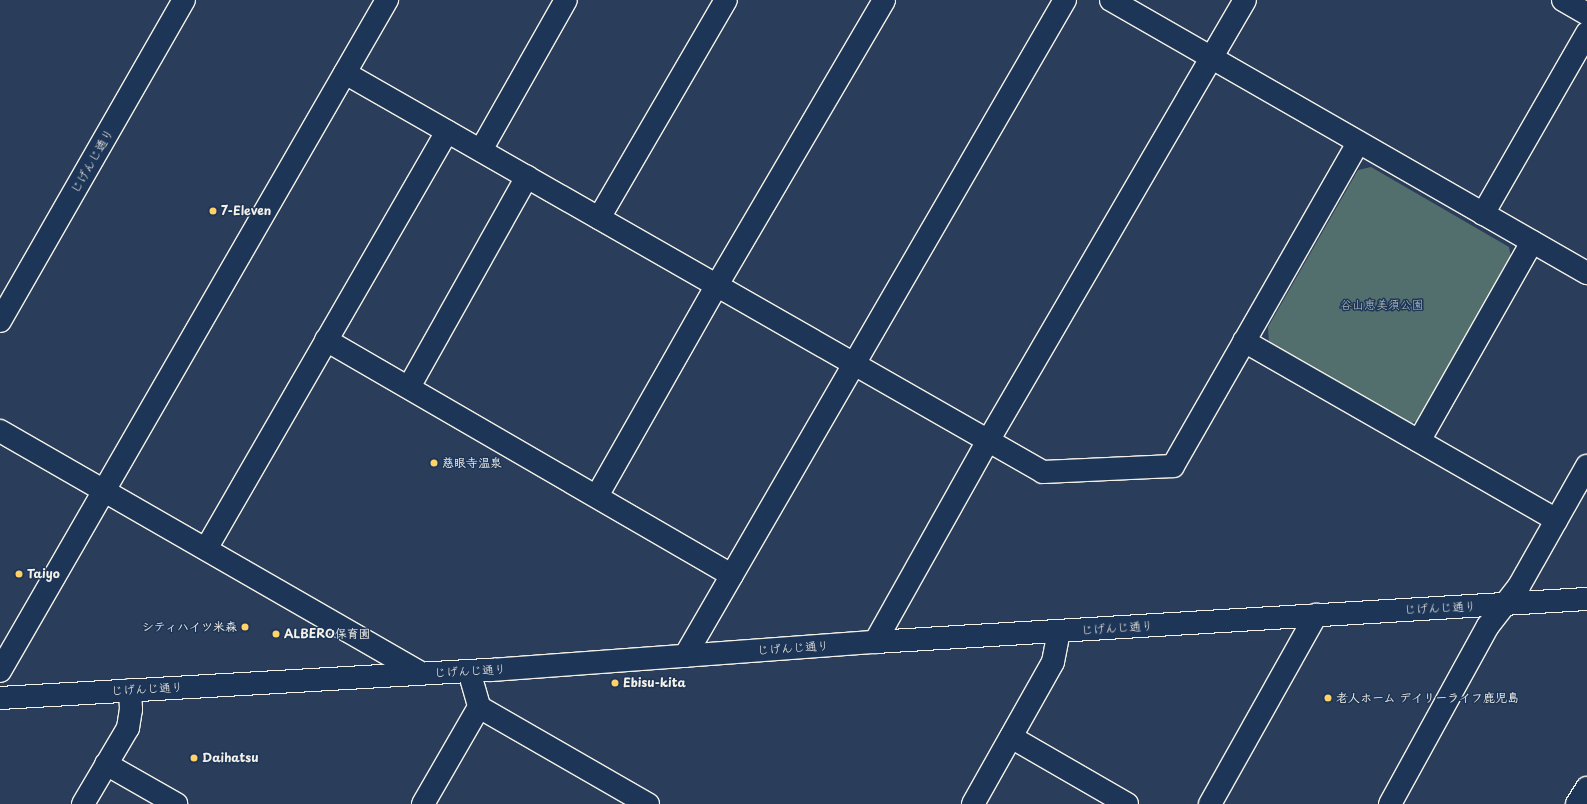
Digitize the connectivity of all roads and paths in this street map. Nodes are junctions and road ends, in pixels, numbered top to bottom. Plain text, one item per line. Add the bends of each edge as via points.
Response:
1 (184, 0) edge
2 (387, 0) edge
3 (566, 0) edge
4 (726, 0) edge
5 (884, 0) edge
6 (1066, 0) edge
7 (1111, 0) edge
8 (1245, 0) edge
9 (1563, 0) edge
10 (1587, 14) edge
11 (1587, 33) edge
12 (1211, 59) junction
13 (345, 73) junction
14 (447, 131) junction
15 (1358, 143) junction
16 (481, 150) junction
17 (527, 177) junction
18 (1483, 214) junction
19 (599, 218) junction
20 (1532, 242) junction
21 (1587, 274) edge
22 (717, 286) junction
23 (0, 321) edge
24 (326, 340) junction
25 (1244, 341) junction
26 (853, 364) junction
27 (409, 387) junction
28 (0, 431) edge
29 (988, 441) junction
30 (1419, 441) junction
31 (1587, 466) edge
32 (105, 491) junction
33 (597, 496) junction
34 (1556, 520) junction
35 (206, 549) junction
36 (732, 575) junction
37 (1587, 599) edge
38 (1505, 604) junction
39 (1316, 615) junction
40 (1059, 632) junction
41 (874, 642) junction
42 (685, 656) junction
43 (0, 670) edge
44 (469, 671) junction
45 (422, 673) junction
46 (130, 690) junction
47 (0, 698) edge
48 (479, 707) junction
49 (1010, 737) junction
50 (106, 764) junction
51 (1587, 788) edge
52 (1123, 803) edge
53 (83, 804) edge
54 (176, 804) edge
55 (423, 804) edge
56 (648, 804) edge
57 (973, 804) edge
58 (1210, 804) edge
59 (1390, 804) edge
60 (1577, 804) edge

1 - 23 street, じげんじ通り
2 - 13 street
3 - 16 street
4 - 19 street
5 - 22 street
6 - 26 street
7 - 12 street
8 - 12 street
9 - 10 street
11 - 18 street
12 - 15 street
12 - 29 street
13 - 14 street
13 - 32 street
14 - 16 street
14 - 24 street
15 - 18 street
15 - 25 street
16 - 17 street
17 - 19 street
17 - 27 street
18 - 20 street
19 - 22 street
20 - 21 street
20 - 30 street
22 - 26 street
22 - 33 street
24 - 27 street
24 - 35 street
25 - 29 street via 1173,466 1043,472
25 - 30 street
26 - 29 street
26 - 36 street
27 - 33 street
28 - 32 street
29 - 41 street
30 - 34 street
31 - 34 street
32 - 35 street
32 - 43 street
33 - 36 street
34 - 38 street via 1519,586
35 - 45 street
36 - 42 street
37 - 38 street, じげんじ通り
38 - 39 street, じげんじ通り
38 - 59 street via 1488,626
39 - 40 street, じげんじ通り
39 - 58 street
40 - 41 street, じげんじ通り
40 - 49 street via 1053,662
41 - 42 street, じげんじ通り
42 - 44 street, じげんじ通り
44 - 45 street, じげんじ通り
44 - 48 street
45 - 46 street, じげんじ通り
46 - 47 street, じげんじ通り
46 - 50 street via 128,728
48 - 55 street
48 - 56 street
49 - 52 street
49 - 57 street
50 - 53 street
50 - 54 street
51 - 60 street

